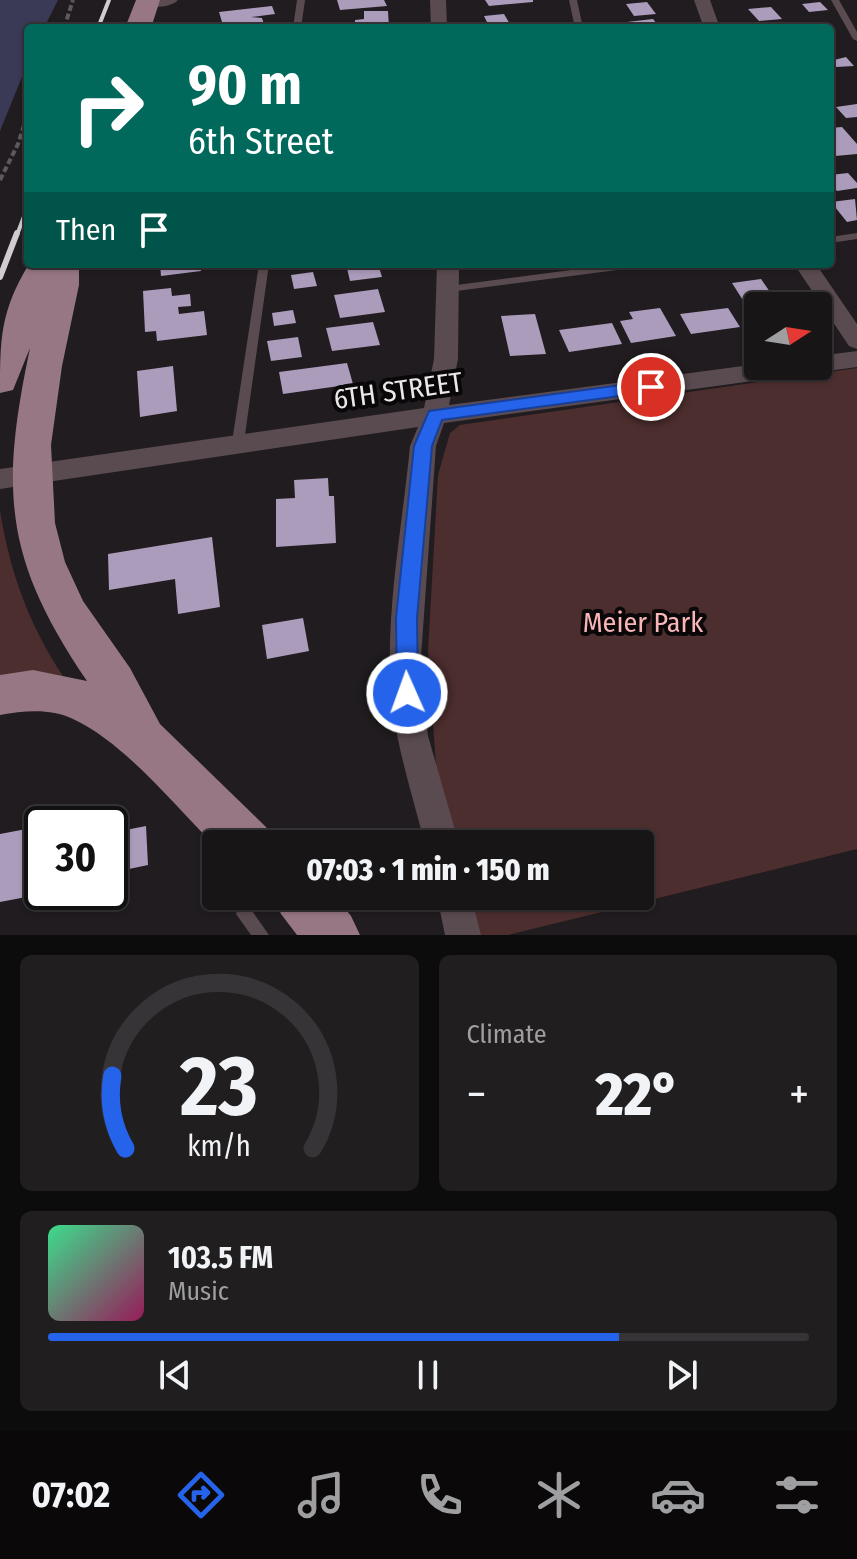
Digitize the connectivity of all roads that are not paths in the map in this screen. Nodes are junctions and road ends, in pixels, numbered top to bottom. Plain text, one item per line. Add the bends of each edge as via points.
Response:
1 (301, 0) edge
2 (438, 0) edge
3 (573, 0) edge
4 (702, 0) edge
5 (835, 0) edge
6 (155, 1) edge
7 (141, 24) edge
8 (298, 24) edge
9 (439, 24) edge
10 (578, 24) edge
11 (711, 24) edge
12 (857, 39) edge
13 (857, 236) edge
14 (834, 239) edge
15 (44, 268) edge
16 (62, 268) edge
17 (263, 268) edge
18 (572, 268) edge
19 (808, 268) edge
20 (448, 276) edge
21 (857, 341) edge
22 (857, 359) edge
23 (832, 362) edge
24 (744, 374) edge
25 (0, 381) edge
26 (435, 415) junction
27 (238, 442) junction
28 (14, 477) edge
29 (0, 695) edge
30 (142, 739) junction
31 (234, 830) edge
32 (438, 830) edge
33 (311, 910) edge
34 (457, 910) edge
35 (244, 914) dead end
36 (261, 935) edge
37 (332, 935) edge
38 (463, 935) edge

1 - 8 lane
2 - 9 street
3 - 10 lane
4 - 11 street
5 - 12 lane
6 - 7 main road
13 - 14 lane
15 - 25 main road
16 - 28 main road via 30,436
17 - 27 lane
18 - 20 lane
19 - 21 street
20 - 26 street via 446,359
22 - 23 street
24 - 26 street, 6TH STREET
26 - 27 street, 6TH STREET
26 - 32 street via 423,446 405,671 412,736
27 - 28 street, 6TH STREET
28 - 30 main road via 60,601 121,694
29 - 30 main road via 33,690 84,700
30 - 31 main road
33 - 37 main road
34 - 38 street
35 - 36 lane

